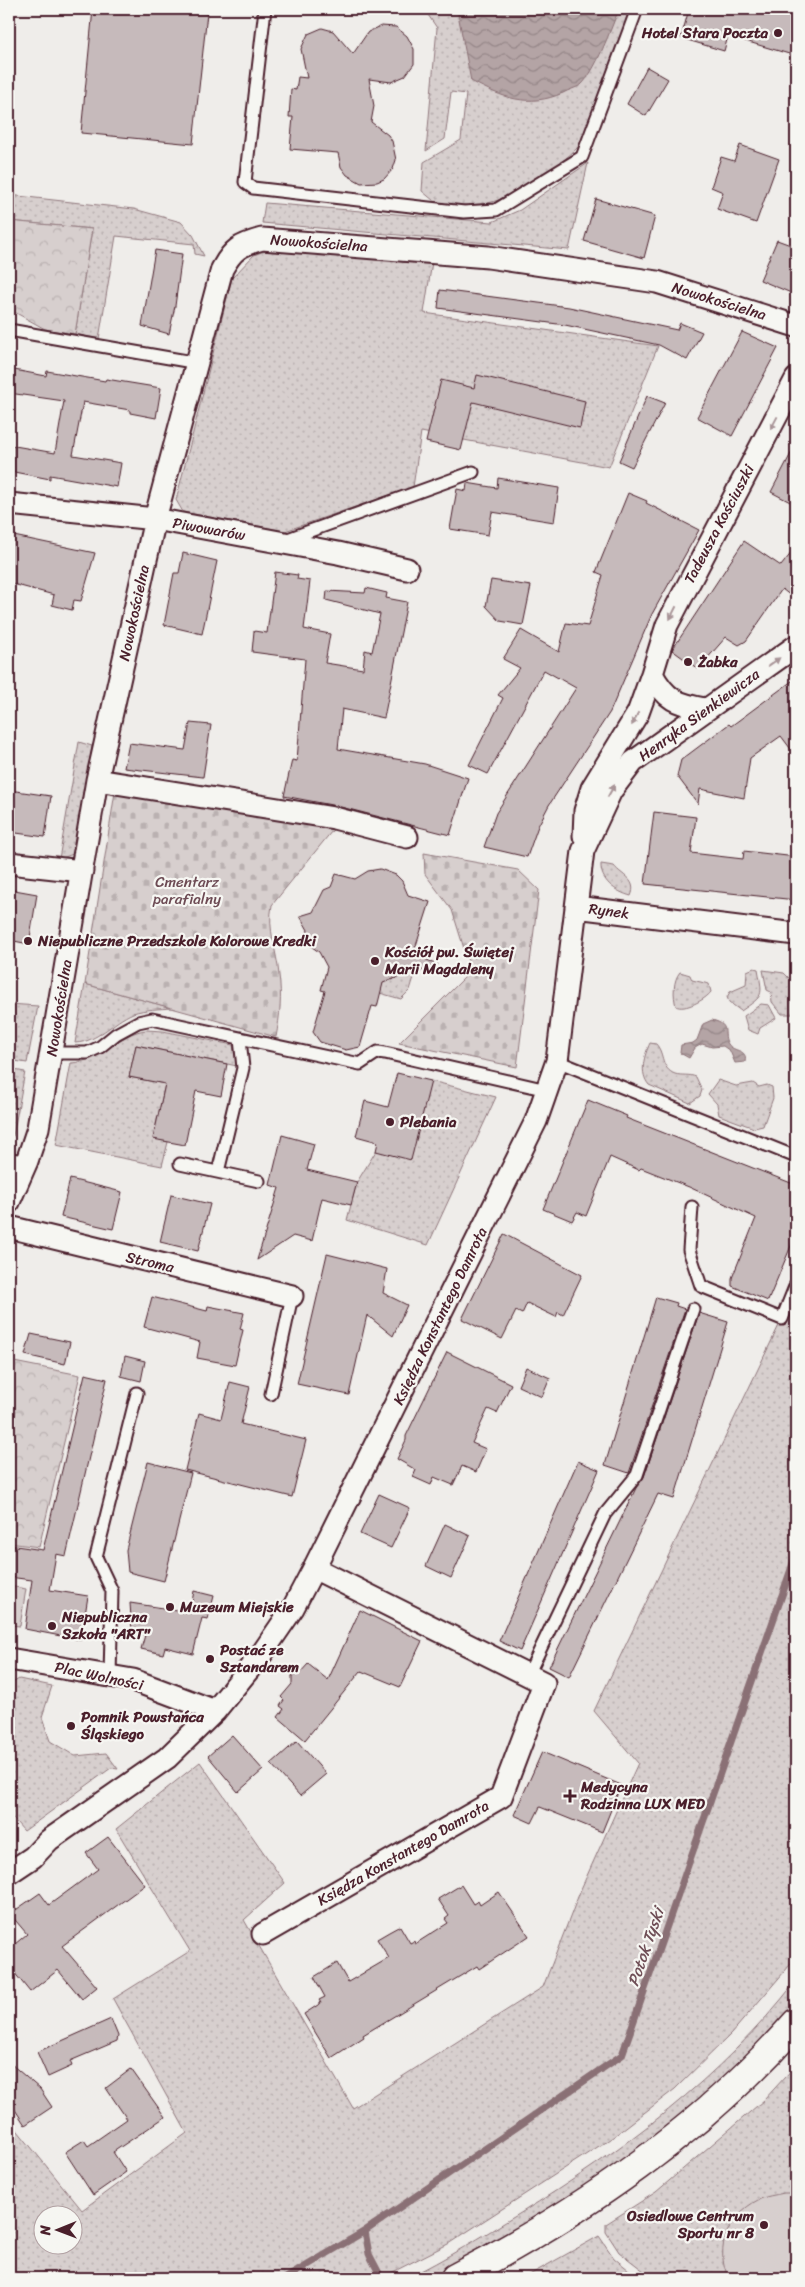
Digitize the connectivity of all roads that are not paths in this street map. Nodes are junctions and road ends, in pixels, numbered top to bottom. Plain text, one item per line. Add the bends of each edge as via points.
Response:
1 (265, 9) edge
2 (636, 9) edge
3 (796, 326) edge
4 (9, 330) edge
5 (198, 363) junction
6 (796, 379) edge
7 (473, 472) dead end
8 (9, 504) edge
9 (155, 519) junction
10 (281, 542) junction
11 (407, 569) dead end
12 (796, 646) edge
13 (652, 674) junction
14 (705, 709) junction
15 (97, 780) junction
16 (407, 837) dead end
17 (583, 851) junction
18 (9, 863) edge
19 (82, 871) junction
20 (576, 907) junction
21 (796, 934) edge
22 (240, 1039) junction
23 (52, 1053) junction
24 (557, 1060) junction
25 (547, 1090) junction
26 (796, 1157) edge
27 (18, 1160) edge
28 (180, 1164) dead end
29 (218, 1172) junction
30 (259, 1181) dead end
31 (9, 1202) edge
32 (692, 1207) dead end
33 (9, 1227) edge
34 (796, 1284) edge
35 (292, 1296) joint
36 (693, 1309) dead end
37 (137, 1393) dead end
38 (271, 1394) dead end
39 (314, 1568) junction
40 (9, 1659) edge
41 (528, 1675) junction
42 (110, 1676) junction
43 (215, 1711) junction
44 (9, 1873) edge
45 (262, 1934) dead end
46 (796, 2023) edge
47 (455, 2278) edge

1 - 2 lane via 245,182 253,188 464,212 496,210 582,157
3 - 5 street, Nowokościelna via 657,282 488,257 262,239 242,244 229,255 222,269
4 - 5 lane
5 - 9 street, Nowokościelna
6 -> 13 street, Tadeusza Kościuszki via 666,625
7 - 10 lane
8 - 9 street, Piwowarów
9 - 10 street, Piwowarów
9 - 15 street, Nowokościelna
10 - 11 street, Piwowarów
14 -> 12 street, Henryka Sienkiewicza
13 - 14 street via 671,700
13 -> 17 street, Tadeusza Kościuszki via 629,729 592,788 585,811
17 -> 14 street, Henryka Sienkiewicza via 605,802 626,770 642,754
15 - 16 street via 334,818
15 - 19 street, Nowokościelna
17 - 20 street, Henryka Sienkiewicza
18 - 19 street
19 - 23 street, Nowokościelna
20 - 21 street, Rynek
20 - 24 street, Rynek
22 - 23 lane via 152,1020 138,1022 87,1053
22 - 25 lane via 360,1064 378,1052 385,1053
22 - 29 lane via 243,1068
23 - 27 street, Nowokościelna via 38,1128
24 - 25 street, Księdza Konstantego Damrota
24 - 26 lane
25 - 39 street, Księdza Konstantego Damrota via 523,1147
27 - 31 street, Nowokościelna
28 - 29 lane
29 - 30 lane
32 - 34 lane via 689,1250 701,1286 782,1319
33 - 35 street, Stroma
35 - 38 lane
36 - 41 lane via 637,1475 605,1514
37 - 42 lane via 96,1557 112,1592
39 - 41 street, Księdza Konstantego Damrota
39 - 43 street, Księdza Konstantego Damrota via 293,1608 263,1652
40 - 42 street, Plac Wolności
41 - 45 street, Księdza Konstantego Damrota via 544,1683 501,1797
42 - 43 street, Plac Wolności via 133,1680
43 - 44 street, Księdza Konstantego Damrota via 167,1758 49,1840 33,1857
46 - 47 street via 728,2093 653,2156 551,2225

